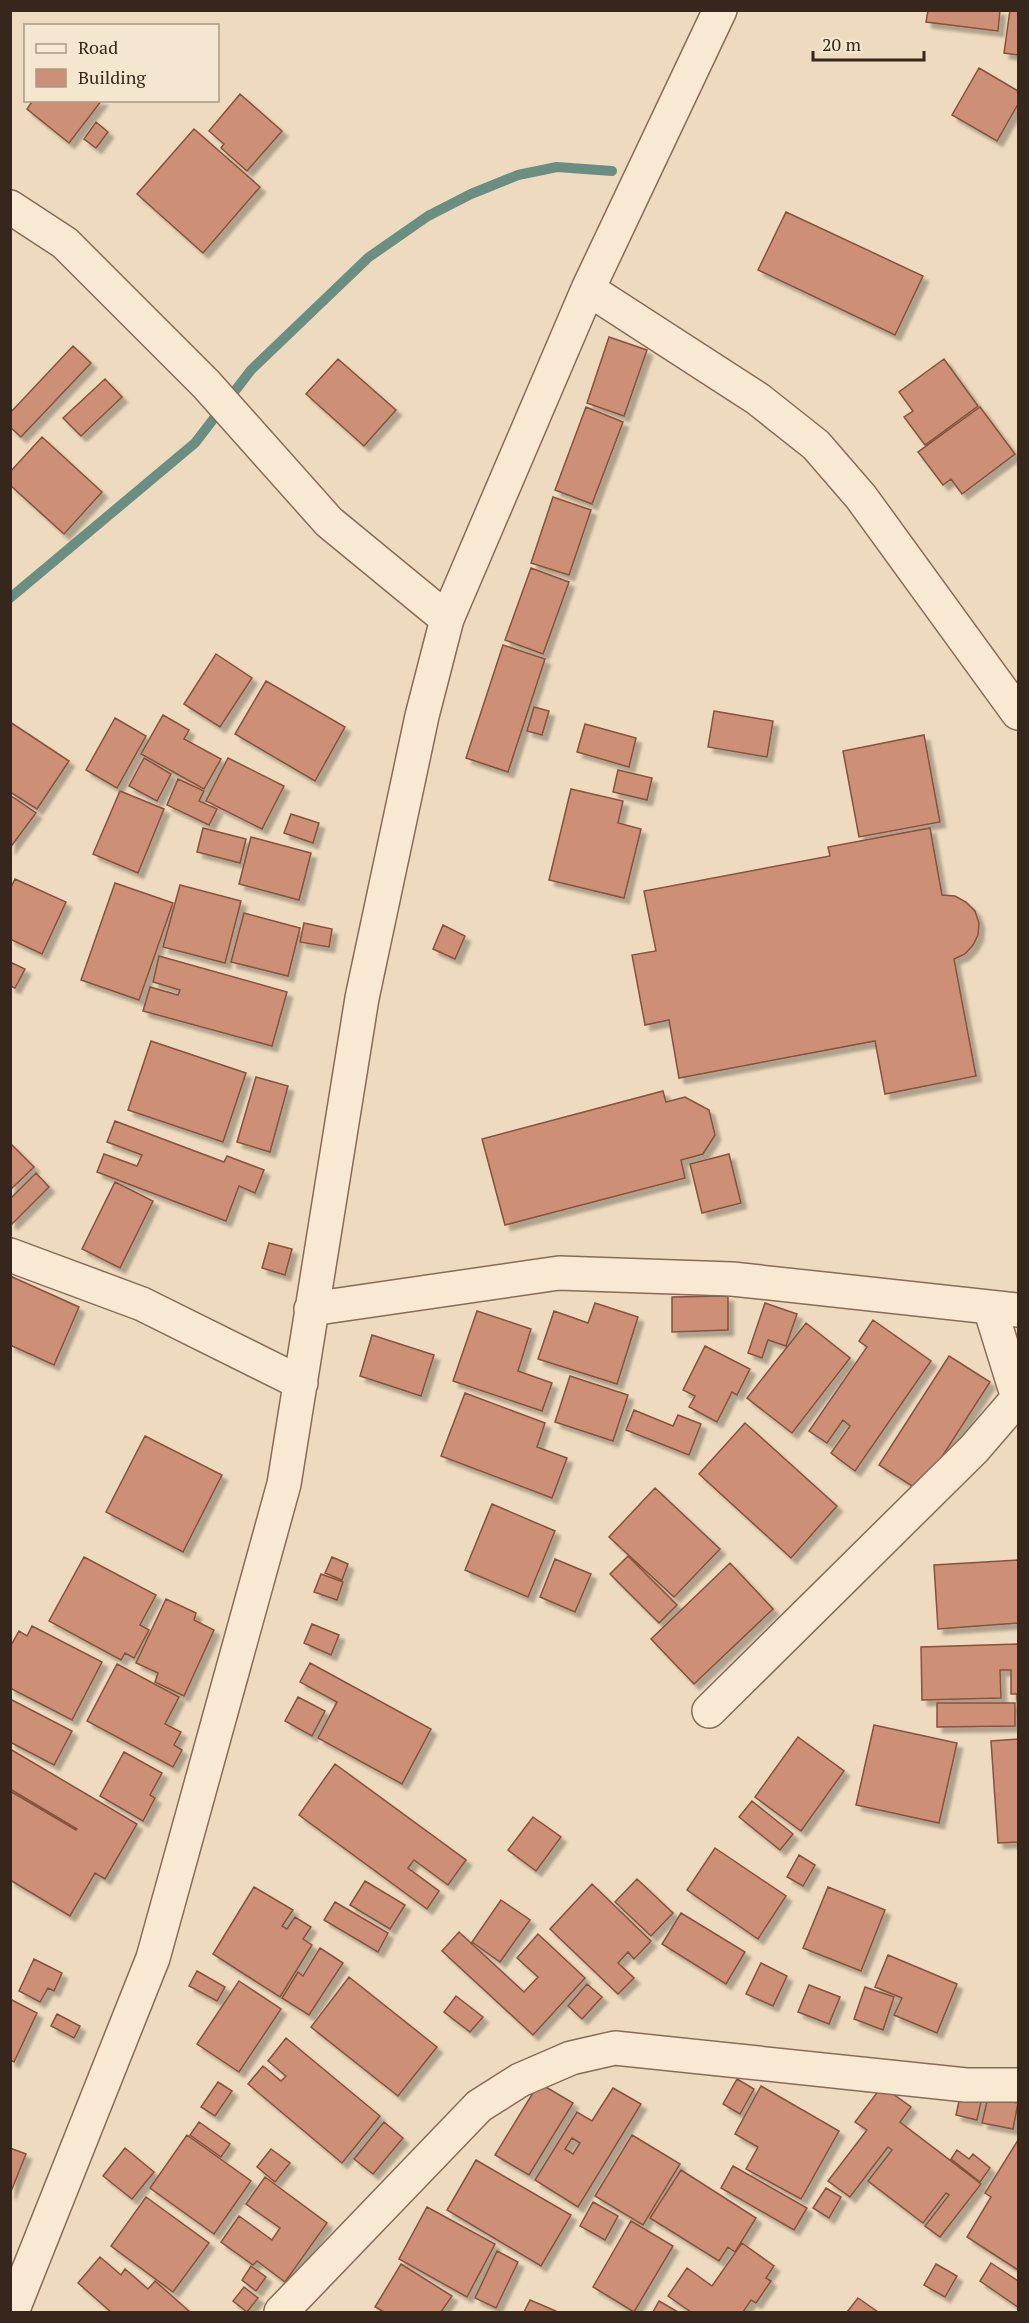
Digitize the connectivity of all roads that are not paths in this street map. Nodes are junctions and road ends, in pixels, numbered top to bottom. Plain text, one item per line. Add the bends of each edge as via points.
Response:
1 (720, 10) edge
2 (10, 207) edge
3 (588, 289) junction
4 (447, 619) junction
5 (1018, 713) edge
6 (10, 1255) edge
7 (311, 1309) junction
8 (1004, 1309) edge
9 (301, 1383) junction
10 (709, 1711) dead end
11 (1018, 2085) edge
12 (14, 2299) edge
13 (281, 2313) edge

1 - 3 street
2 - 4 street via 64,243 206,384 328,522
3 - 4 street
3 - 5 street via 758,399 816,445 861,497
4 - 7 street via 422,716 362,998
6 - 9 street via 142,1304
7 - 8 street via 559,1273 732,1280
7 - 9 street
8 - 10 street via 1018,1398 974,1449
9 - 12 street via 284,1484 153,1958
11 - 13 street via 966,2085 615,2048 571,2058 520,2080 479,2106

